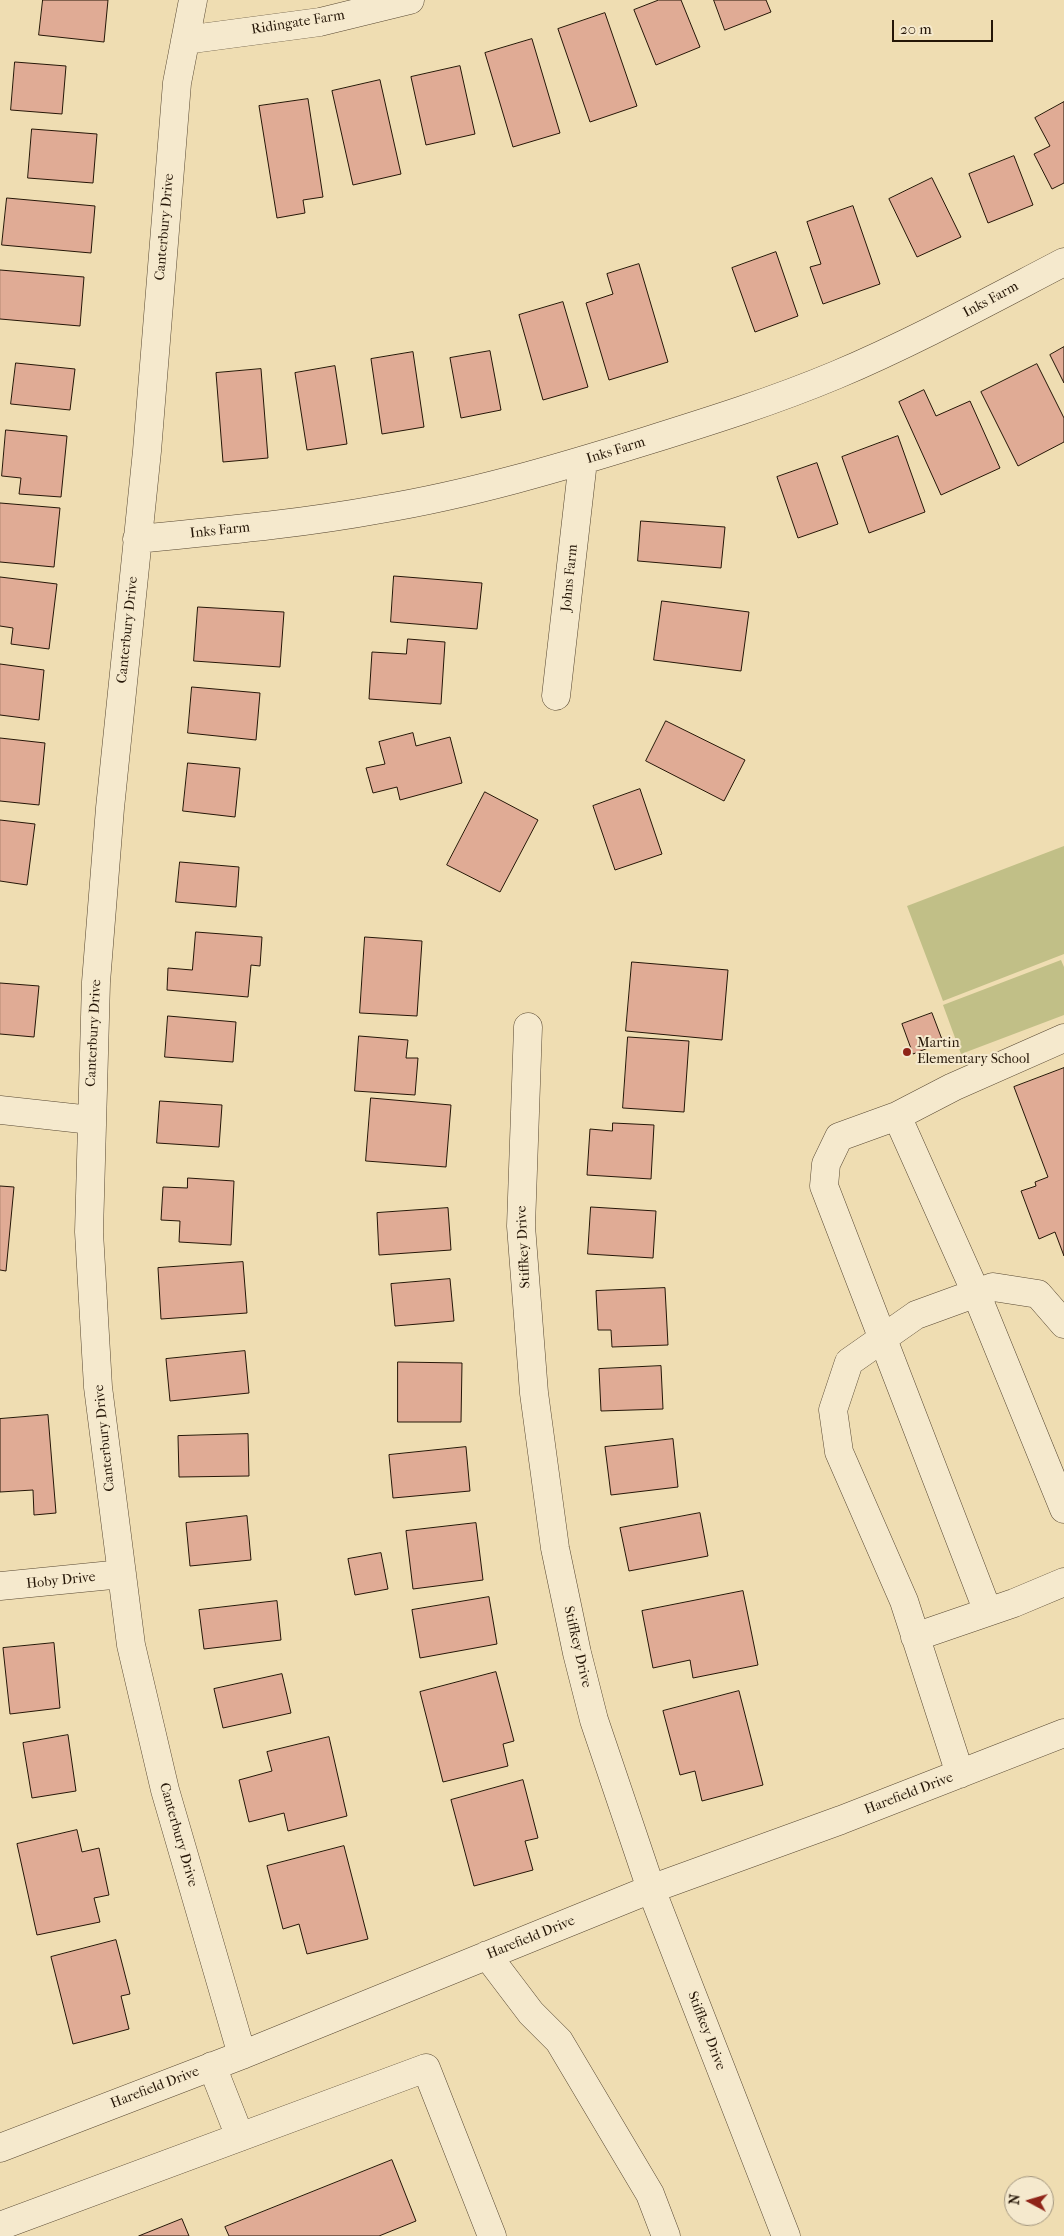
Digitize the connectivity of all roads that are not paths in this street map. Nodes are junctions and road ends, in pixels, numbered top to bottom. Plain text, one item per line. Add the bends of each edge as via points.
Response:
1 (193, 0) edge
2 (410, 0) edge
3 (186, 40) junction
4 (1064, 262) edge
5 (583, 461) junction
6 (138, 539) junction
7 (556, 696) dead end
8 (528, 1026) dead end
9 (1064, 1038) edge
10 (0, 1110) edge
11 (898, 1116) junction
12 (90, 1120) junction
13 (976, 1293) junction
14 (1064, 1324) edge
15 (884, 1338) junction
16 (1064, 1509) edge
17 (122, 1574) junction
18 (1064, 1582) edge
19 (0, 1586) edge
20 (988, 1612) junction
21 (915, 1637) junction
22 (1064, 1733) edge
23 (960, 1774) junction
24 (651, 1889) junction
25 (487, 1956) junction
26 (242, 2054) junction
27 (212, 2066) junction
28 (240, 2137) junction
29 (0, 2148) edge
30 (0, 2226) edge
31 (492, 2236) edge
32 (666, 2236) edge
33 (786, 2236) edge

1 - 3 street, Canterbury Drive
2 - 3 street, Ridingate Farm via 320,22
3 - 6 street, Canterbury Drive via 177,83
4 - 5 street, Inks Farm via 969,312 836,375 723,417
5 - 6 street, Inks Farm via 484,488 382,509 288,524
5 - 7 street, Johns Farm
6 - 12 street, Canterbury Drive via 110,808 96,982
8 - 24 street, Stiffkey Drive via 521,1226 544,1479 555,1548 589,1701
9 - 11 street
10 - 12 street
11 - 13 street
11 - 15 street via 839,1137 826,1164 824,1186
12 - 17 street, Canterbury Drive via 89,1232 98,1387
13 - 14 street via 993,1287 1038,1294
13 - 15 street via 916,1315
13 - 16 street
15 - 20 street
15 - 21 street via 848,1362 833,1410 838,1452 904,1601
17 - 19 street, Hoby Drive
17 - 26 street, Canterbury Drive via 131,1645 165,1790
18 - 20 street
20 - 21 street
21 - 23 street
22 - 23 street, Harefield Drive
23 - 24 street, Harefield Drive
24 - 25 street, Harefield Drive
24 - 33 street, Stiffkey Drive
25 - 26 street, Harefield Drive
25 - 32 street via 531,2013 559,2042 650,2194
26 - 27 street, Harefield Drive
27 - 28 street
27 - 29 street, Harefield Drive
28 - 30 street
28 - 31 street via 426,2068

